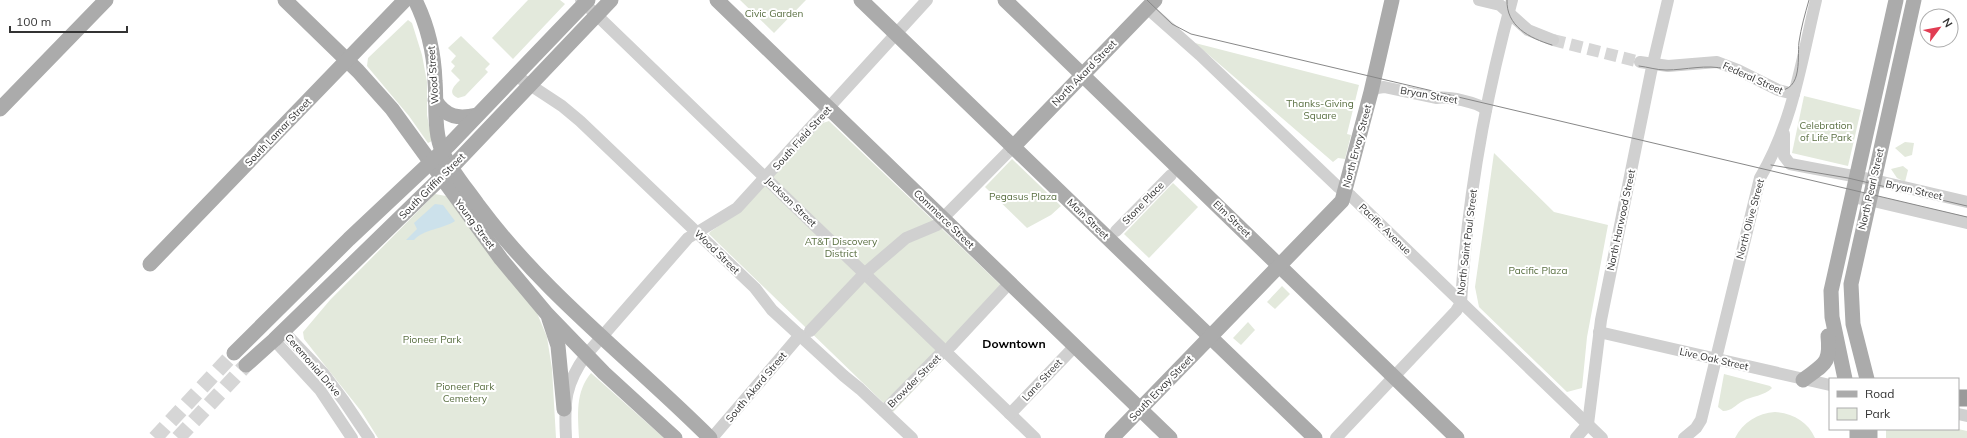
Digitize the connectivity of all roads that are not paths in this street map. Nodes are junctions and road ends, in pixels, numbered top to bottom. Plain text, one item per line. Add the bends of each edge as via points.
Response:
1 (106, 0) edge
2 (285, 0) edge
3 (611, 0) edge
4 (717, 0) edge
5 (861, 0) edge
6 (928, 0) edge
7 (1005, 0) edge
8 (1392, 0) edge
9 (1479, 0) edge
10 (1512, 0) edge
11 (1668, 0) edge
12 (1816, 0) edge
13 (1896, 0) edge
14 (1906, 0) edge
15 (1914, 0) edge
16 (408, 1) edge
17 (584, 1) edge
18 (1151, 4) edge
19 (1508, 12) junction
20 (596, 15) junction
21 (896, 34) junction
22 (1553, 40) tunnel mouth
23 (1905, 42) junction
24 (348, 60) junction
25 (1640, 62) tunnel mouth
26 (1653, 64) junction
27 (1083, 74) junction
28 (515, 75) junction
29 (531, 84) junction
30 (1371, 92) junction
31 (1794, 94) junction
32 (435, 100) junction
33 (0, 109) edge
34 (829, 109) junction
35 (1486, 110) junction
36 (477, 114) junction
37 (1784, 130) junction
38 (1013, 147) junction
39 (442, 151) junction
40 (430, 162) junction
41 (446, 173) junction
42 (1171, 175) dead end
43 (1858, 177) junction
44 (766, 178) junction
45 (1874, 180) junction
46 (1345, 191) junction
47 (1852, 198) junction
48 (1869, 200) junction
49 (1967, 202) edge
50 (940, 222) junction
51 (1967, 223) edge
52 (1116, 231) dead end
53 (697, 233) junction
54 (150, 264) dead end
55 (1279, 265) junction
56 (313, 274) junction
57 (864, 274) junction
58 (328, 288) junction
59 (1004, 289) dead end
60 (1460, 303) junction
61 (276, 311) junction
62 (1851, 313) junction
63 (547, 314) junction
64 (1832, 317) junction
65 (1599, 332) junction
66 (805, 333) junction
67 (279, 336) junction
68 (601, 338) junction
69 (1209, 338) junction
70 (1074, 346) junction
71 (947, 348) junction
72 (234, 353) tunnel mouth
73 (586, 355) junction
74 (1715, 359) junction
75 (1861, 359) junction
76 (1841, 364) junction
77 (246, 365) tunnel mouth
78 (1394, 377) junction
79 (1845, 378) edge
80 (1868, 378) edge
81 (1803, 380) junction
82 (1829, 385) edge
83 (564, 409) junction
84 (1140, 410) junction
85 (884, 411) junction
86 (1010, 414) junction
87 (1588, 424) junction
88 (1688, 437) edge
89 (352, 438) edge
90 (369, 438) edge
91 (566, 438) edge
92 (675, 438) edge
93 (711, 438) edge
94 (912, 438) edge
95 (1035, 438) edge
96 (1112, 438) edge
97 (1170, 438) edge
98 (1315, 438) edge
99 (1336, 438) edge
100 (1457, 438) edge
101 (1576, 438) edge
102 (1602, 438) edge

1 - 33 main road
2 - 24 main road, Young Street
3 - 20 main road, South Griffin Street
4 - 34 main road, Commerce Street
5 - 21 main road, Main Street
6 - 21 street, South Field Street
7 - 27 main road, Elm Street
8 - 30 main road, North Ervay Street
9 - 19 street via 1500,5
10 - 19 street, North Saint Paul Street
11 - 26 street, North Harwood Street
12 - 31 street, North Olive Street
13 - 43 main road, North Pearl Street
14 - 23 main road via 1901,24
15 - 23 main road, North Pearl Street
16 - 24 main road, South Lamar Street
16 - 32 main road, Wood Street via 423,45 434,67
17 - 20 street, Jackson Street
17 - 28 main road, South Griffin Street
18 - 27 main road, North Akard Street
18 - 46 street, Pacific Avenue
19 - 22 street via 1528,30
19 - 35 street, North Saint Paul Street
20 - 29 main road, South Griffin Street
20 - 44 street, Jackson Street
21 - 34 street, South Field Street
21 - 38 main road, Main Street
23 - 45 main road, North Pearl Street
24 - 40 main road, Young Street via 392,109
24 - 54 main road, South Lamar Street
25 - 26 street, Federal Street
26 - 31 street, Federal Street via 1668,66 1717,62 1731,66 1778,90
26 - 65 street, North Harwood Street
27 - 38 main road, North Akard Street
27 - 55 main road, Elm Street
28 - 29 street, Wood Street
28 - 36 main road, South Griffin Street
29 - 41 main road, South Griffin Street
29 - 53 street, Wood Street via 580,121
30 - 35 street, Bryan Street via 1384,87 1436,98 1444,97 1478,105
30 - 46 main road, North Ervay Street
31 - 37 street, North Olive Street
32 - 36 main road via 440,108 452,116 459,118
32 - 39 main road, Wood Street
34 - 44 street, South Field Street
34 - 50 main road, Commerce Street
35 - 60 street, North Saint Paul Street via 1467,228
36 - 39 main road, South Griffin Street
37 - 43 street, Bryan Street via 1784,156 1790,164
37 - 74 street, North Olive Street via 1760,178
38 - 50 street, South Akard Street
38 - 69 main road, Main Street
39 - 40 main road, South Griffin Street
39 - 41 main road, Young Street
40 - 41 main road, Young Street
40 - 56 main road, South Griffin Street
41 - 58 main road, South Griffin Street
41 - 63 main road, Young Street via 501,258
41 - 68 main road, Young Street via 518,254
42 - 52 street, Stone Place
43 - 45 street, Bryan Street
43 - 47 main road, North Pearl Street
44 - 53 street, South Field Street via 737,208
44 - 57 street, Jackson Street
45 - 48 main road, North Pearl Street
45 - 49 street, Bryan Street
46 - 55 main road, North Ervay Street via 1342,201
46 - 60 street, Pacific Avenue
47 - 48 street, Bryan Street
47 - 64 main road, North Pearl Street via 1833,278
48 - 51 street, Bryan Street
48 - 62 main road, North Pearl Street via 1853,272
50 - 57 street, South Akard Street via 906,238
50 - 70 main road, Commerce Street
53 - 66 street, Wood Street via 755,288 772,310
53 - 68 street, South Field Street via 688,238
55 - 69 main road, North Ervay Street
55 - 78 main road, Elm Street
56 - 58 main road
56 - 61 main road, South Griffin Street
57 - 66 street, South Akard Street
57 - 71 street, Jackson Street
58 - 67 main road, South Griffin Street
59 - 71 street, Browder Street
60 - 78 street, North Saint Paul Street via 1456,311
60 - 87 street, Pacific Avenue
61 - 67 main road via 272,325
61 - 72 main road, South Griffin Street
62 - 64 main road
62 - 75 main road, North Pearl Street
63 - 73 main road, Young Street
63 - 83 main road via 558,346
64 - 76 main road, North Pearl Street
64 - 81 main road via 1828,328 1829,356 1824,364
65 - 74 street, Live Oak Street
65 - 87 street, North Harwood Street
66 - 85 street, Wood Street
66 - 93 street, South Akard Street
67 - 77 main road, South Griffin Street
67 - 89 street, Ceremonial Drive
67 - 90 street, Ceremonial Drive via 324,374
68 - 73 street, South Field Street
68 - 93 main road, Young Street
69 - 84 main road, South Ervay Street
69 - 98 main road, Main Street
70 - 84 main road, Commerce Street
70 - 86 street, Lane Street
71 - 85 street, Browder Street
71 - 86 street, Jackson Street
73 - 83 street, South Field Street via 572,376
73 - 92 main road, Young Street
74 - 81 street, Live Oak Street
74 - 88 street, North Olive Street via 1701,420
75 - 76 main road via 1852,365
75 - 80 main road, North Pearl Street
76 - 79 main road, North Pearl Street
78 - 99 street, North Saint Paul Street
78 - 100 main road, Elm Street
81 - 82 street, Live Oak Street
83 - 91 street, South Field Street
84 - 96 main road, South Ervay Street
84 - 97 main road, Commerce Street
85 - 94 street, Wood Street
86 - 95 street, Jackson Street
87 - 101 street
87 - 102 street, Pacific Avenue

